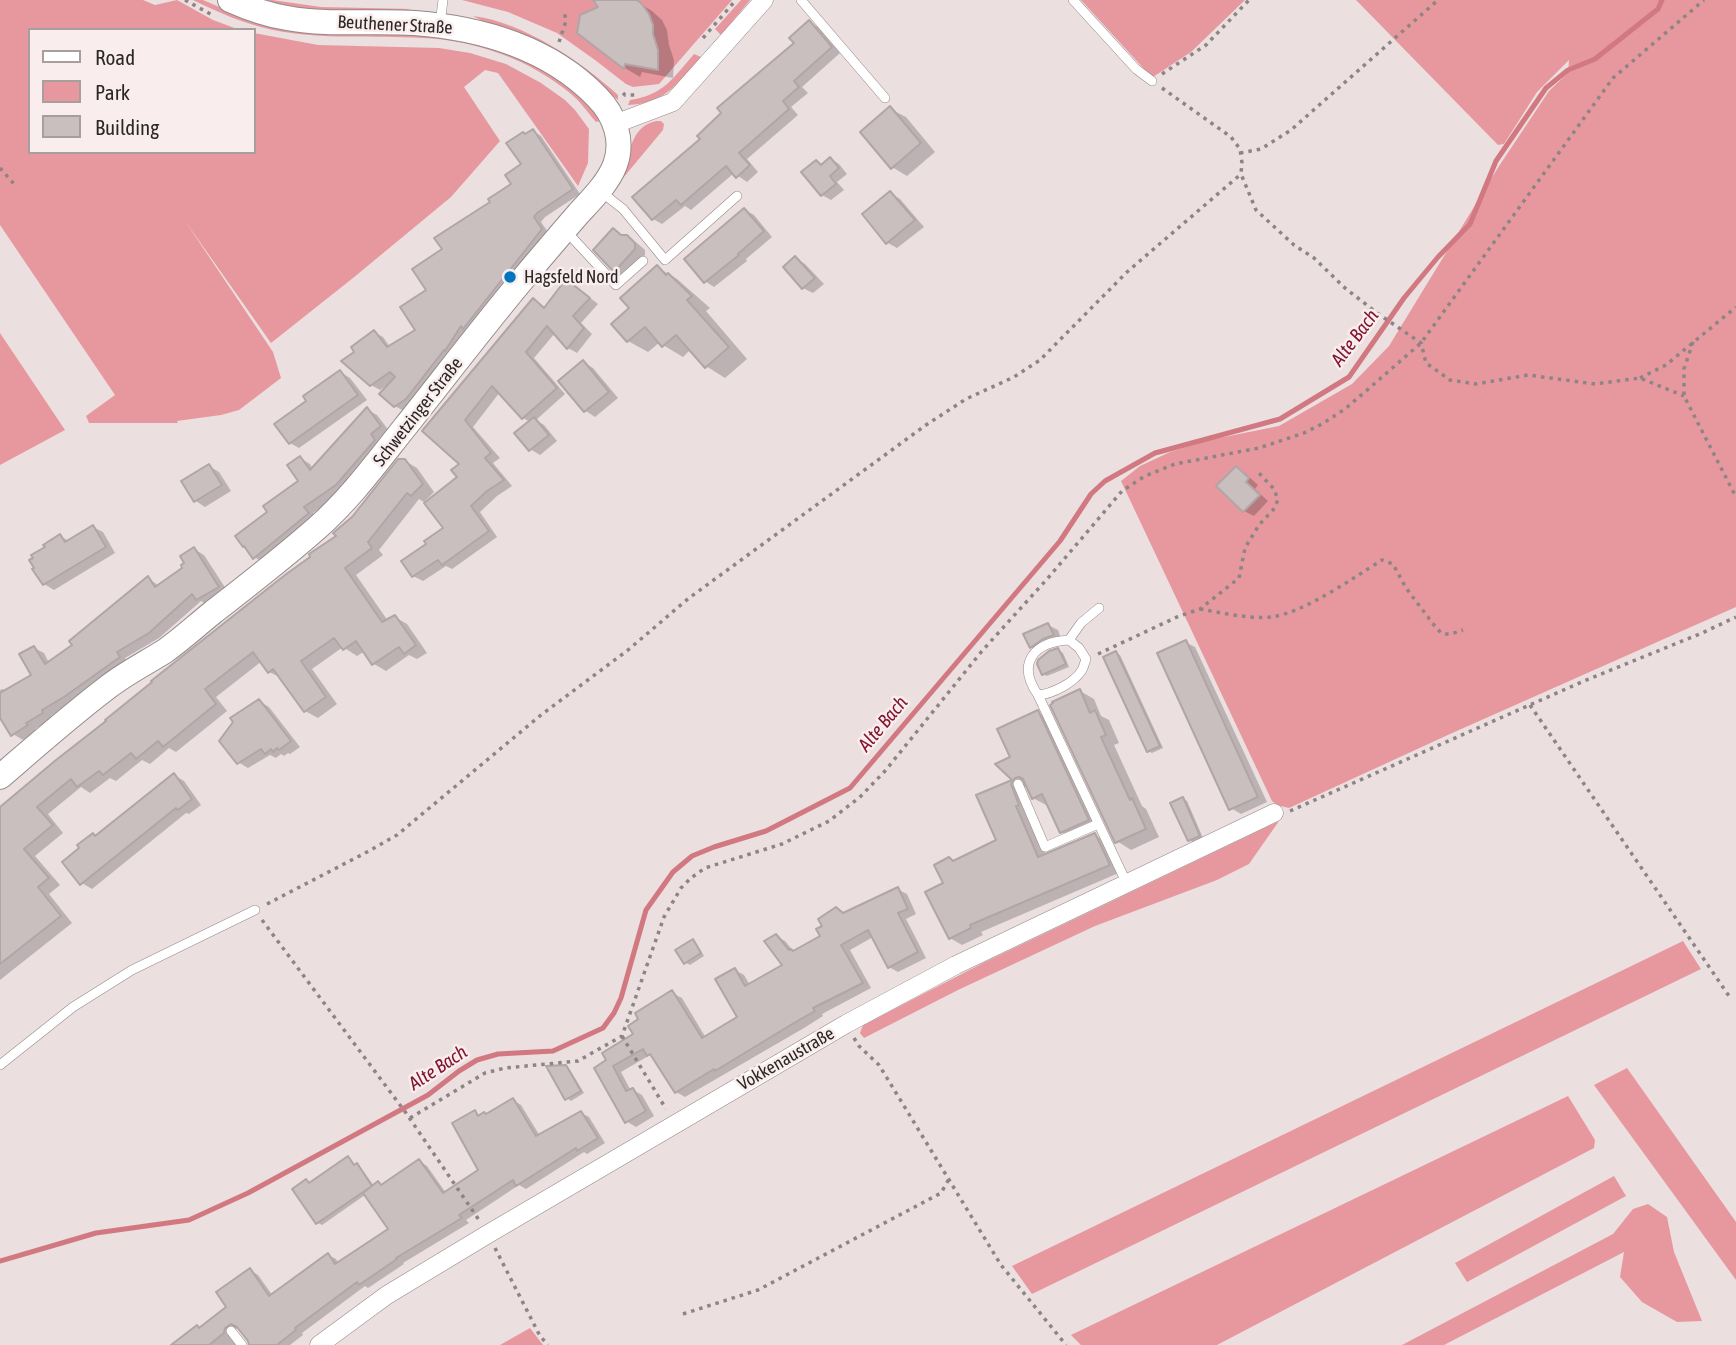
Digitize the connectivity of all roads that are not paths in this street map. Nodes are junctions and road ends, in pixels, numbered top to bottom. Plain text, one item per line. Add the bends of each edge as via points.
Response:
1 (443, 0) edge
2 (764, 0) edge
3 (801, 0) edge
4 (1073, 0) edge
5 (228, 10) edge
6 (440, 25) junction
7 (1152, 81) road end
8 (884, 98) dead end
9 (615, 124) junction
10 (599, 190) junction
11 (737, 196) dead end
12 (565, 230) junction
13 (643, 261) dead end
14 (1098, 608) dead end
15 (1069, 640) junction
16 (1038, 695) junction
17 (0, 777) edge
18 (1018, 784) dead end
19 (1274, 813) road end
20 (1098, 824) junction
21 (1127, 884) junction
22 (255, 910) road end
23 (0, 1065) edge
24 (231, 1331) dead end
25 (242, 1345) edge
26 (319, 1345) edge

1 - 6 lane
2 - 9 street via 673,102
3 - 8 lane
4 - 7 lane
5 - 6 main road, Beuthener Straße via 317,22
6 - 9 main road, Beuthener Straße via 497,37 541,56 588,88
9 - 10 main road, Schwetzinger Straße via 617,156
10 - 11 lane via 623,209 665,260
10 - 12 main road, Schwetzinger Straße
12 - 13 lane via 616,285
12 - 17 main road, Schwetzinger Straße via 362,482 319,527 167,650 111,684
14 - 15 lane
15 - 16 lane via 1043,645 1032,654 1028,669
15 - 16 lane via 1086,659 1082,670 1074,679
16 - 20 lane
18 - 20 lane via 1045,847
19 - 21 street, Vokkenaustraße
20 - 21 lane
21 - 26 street, Vokkenaustraße via 956,965 846,1024 387,1295
22 - 23 lane via 132,970 72,1007
24 - 25 lane

